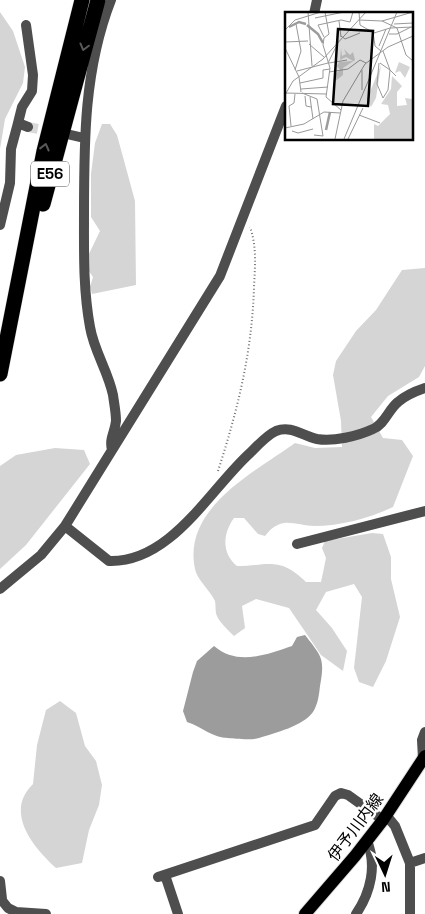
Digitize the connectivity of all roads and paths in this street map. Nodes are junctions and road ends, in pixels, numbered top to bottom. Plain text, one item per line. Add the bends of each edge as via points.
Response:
1 (82, 0) edge
2 (98, 0) edge
3 (111, 0) edge
4 (26, 24) dead end
5 (285, 109) edge
6 (71, 136) dead end
7 (84, 138) junction
8 (248, 206) junction
9 (0, 225) edge
10 (6, 349) junction
11 (0, 374) edge
12 (425, 388) edge
13 (112, 450) junction
14 (214, 491) junction
15 (425, 511) edge
16 (64, 526) junction
17 (297, 544) dead end
18 (0, 589) edge
19 (425, 732) edge
20 (424, 757) edge
21 (385, 818) junction
22 (367, 841) junction
23 (425, 858) edge
24 (410, 863) junction
25 (0, 881) edge
26 (1, 898) edge
27 (11, 912) edge
28 (46, 914) edge
29 (178, 914) edge
30 (305, 914) edge
31 (356, 914) edge
32 (410, 914) edge

10 -> 1 highway, E56 via 44,151
2 -> 10 highway, E56
3 - 7 street via 90,72
4 - 9 street via 32,91 22,107 23,125 11,149 10,183
5 - 8 street
6 - 7 street
7 - 13 street via 84,282 95,348 110,379 115,406 116,423 110,440
8 - 13 street via 220,276
8 - 14 path via 256,249 253,323 237,414
10 - 11 highway, E56
12 - 14 street via 398,402 382,424 346,437 318,439 290,429 276,431 229,471
13 - 16 street
14 - 16 street via 202,508 158,546 116,562 102,558
15 - 17 street
16 - 18 street via 41,555
19 - 20 street via 422,740
20 - 21 main road, 伊予川内線
21 - 22 main road, 伊予川内線
21 - 24 street via 395,826
21 - 29 street via 341,793 335,796 315,825 162,876
22 - 30 main road, 伊予川内線
22 - 31 street via 372,853 370,885
23 - 24 street
24 - 32 street
25 - 26 street
26 - 27 street
27 - 28 street

